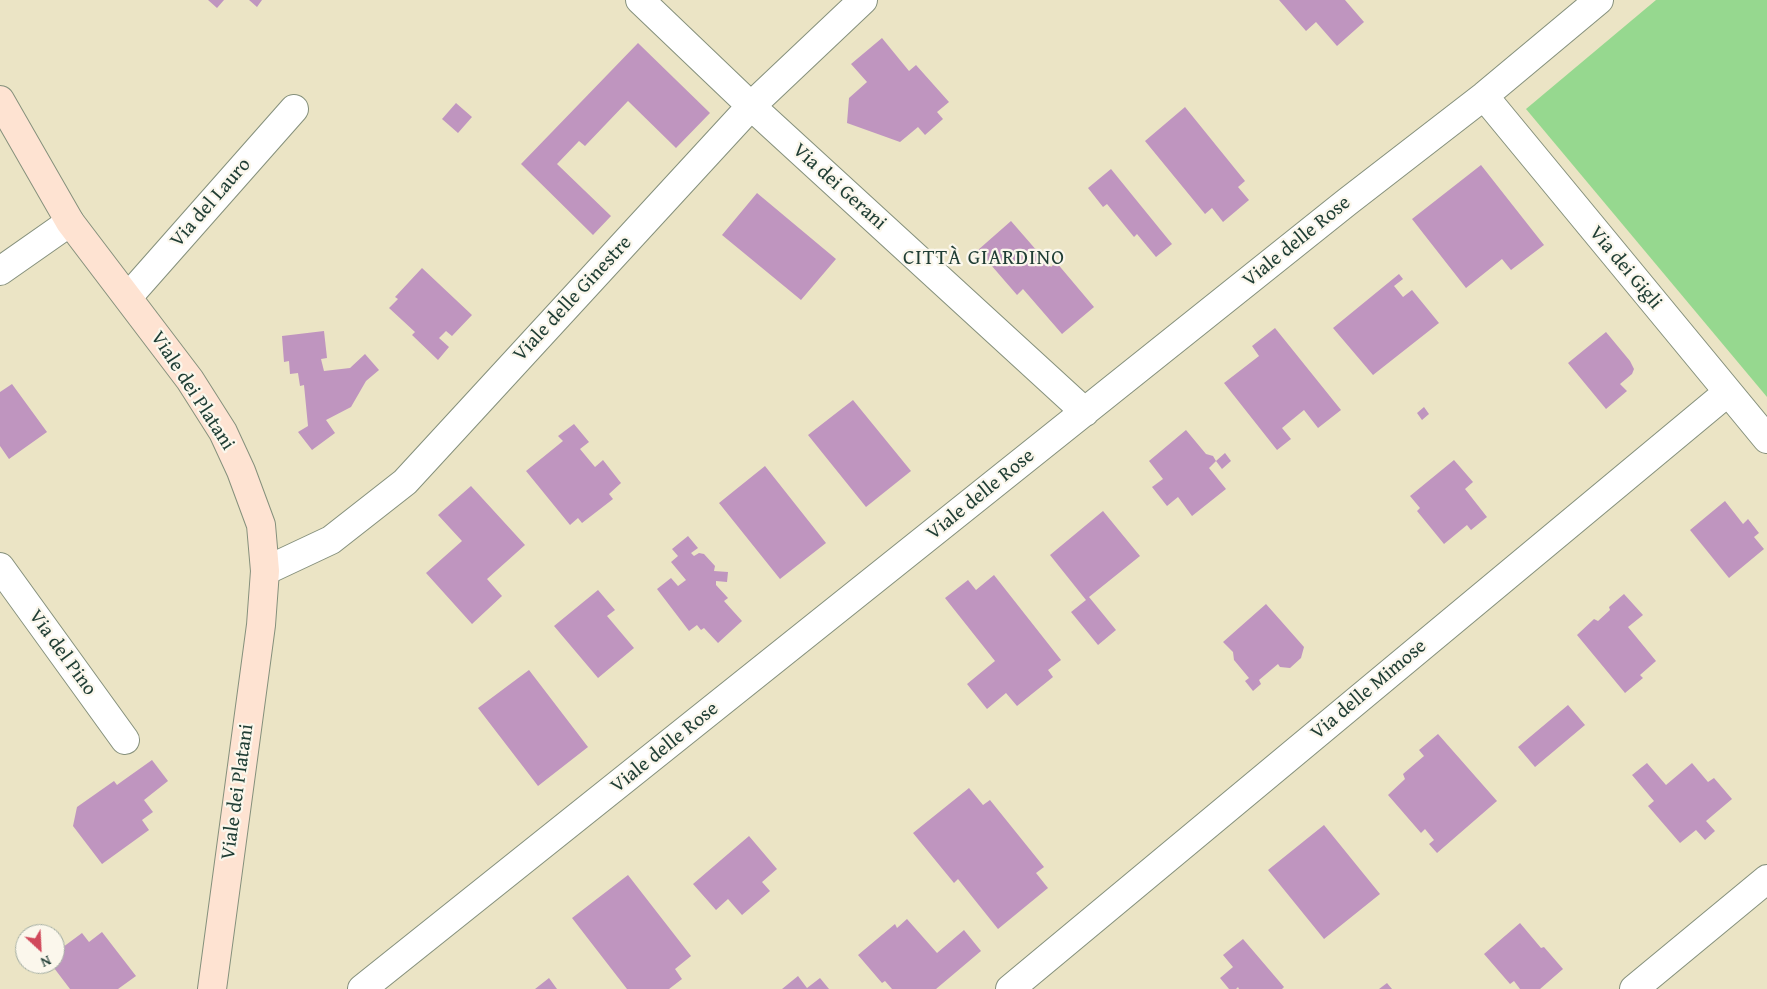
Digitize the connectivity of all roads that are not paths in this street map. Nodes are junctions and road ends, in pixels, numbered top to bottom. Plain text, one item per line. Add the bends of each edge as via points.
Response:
1 (640, 0) edge
2 (863, 0) edge
3 (1599, 0) edge
4 (1484, 96) junction
5 (0, 100) edge
6 (750, 106) junction
7 (294, 109) dead end
8 (70, 222) junction
9 (0, 271) edge
10 (128, 297) junction
11 (1728, 392) junction
12 (1085, 412) junction
13 (1767, 438) edge
14 (0, 567) edge
15 (264, 571) junction
16 (125, 740) dead end
17 (1767, 879) edge
18 (212, 989) edge
19 (362, 989) edge
20 (1010, 989) edge
21 (1634, 989) edge

1 - 6 street, Via dei Gerani
2 - 6 street, Viale delle Ginestre
3 - 4 street, Viale delle Rose
4 - 11 street, Via dei Gigli
4 - 12 street, Viale delle Rose
5 - 8 main road, Viale dei Platani
6 - 12 street, Via dei Gerani
6 - 15 street, Viale delle Ginestre via 405,482 331,540
7 - 10 street, Via del Lauro
8 - 9 street
8 - 10 main road, Viale dei Platani
10 - 15 main road, Viale dei Platani via 190,380 223,432 261,525
11 - 13 street, Via dei Gigli
11 - 20 street, Via delle Mimose
12 - 19 street, Viale delle Rose
14 - 16 street, Via del Pino
15 - 18 main road, Viale dei Platani via 261,624
17 - 21 street

